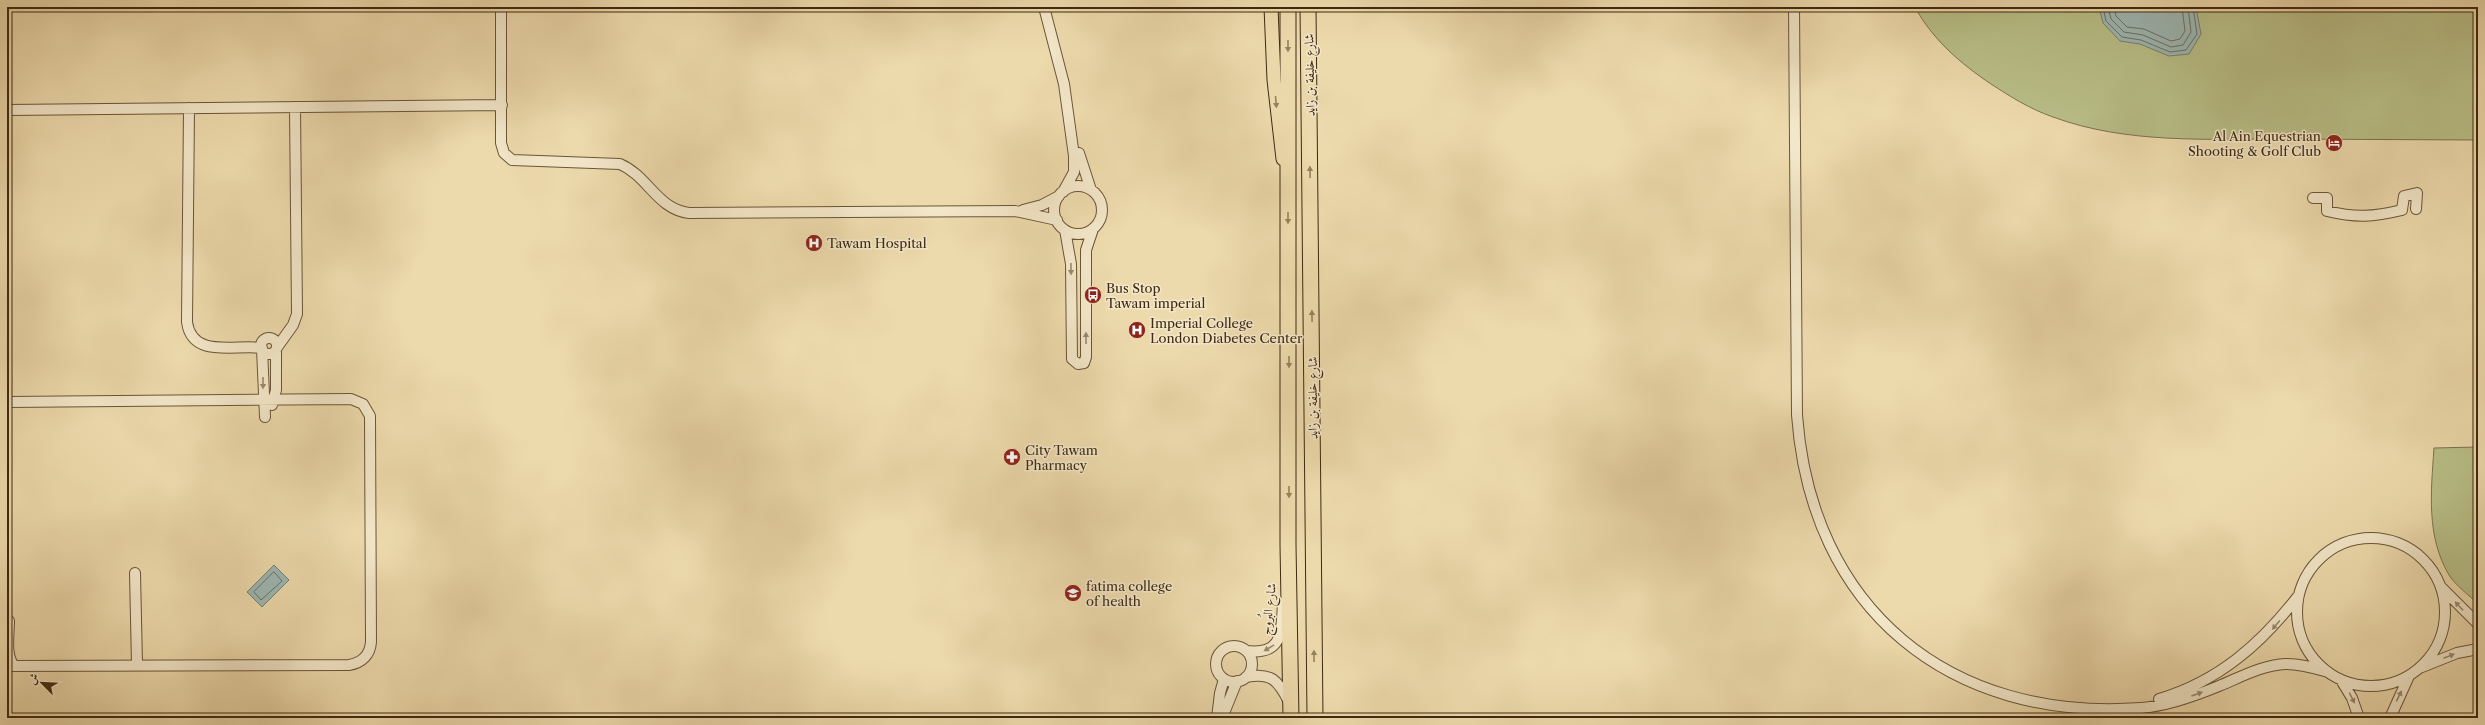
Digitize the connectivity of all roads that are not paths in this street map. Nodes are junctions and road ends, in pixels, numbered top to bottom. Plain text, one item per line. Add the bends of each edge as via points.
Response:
1 (500, 7) edge
2 (1044, 7) edge
3 (1050, 7) edge
4 (1272, 7) edge
5 (1288, 7) edge
6 (1308, 7) edge
7 (1794, 7) edge
8 (502, 105) junction
9 (295, 107) junction
10 (189, 108) junction
11 (7, 110) edge
12 (1091, 190) junction
13 (1288, 192) junction
14 (1061, 194) junction
15 (2313, 198) dead end
16 (2416, 209) dead end
17 (1015, 211) junction
18 (1057, 220) junction
19 (1093, 229) junction
20 (1065, 230) junction
21 (269, 346) junction
22 (269, 400) junction
23 (7, 402) edge
24 (268, 417) dead end
25 (1288, 545) junction
26 (135, 573) dead end
27 (2441, 587) junction
28 (2300, 594) junction
29 (9, 621) dead end
30 (2478, 624) edge
31 (2478, 649) edge
32 (1247, 651) junction
33 (137, 665) junction
34 (11, 666) edge
35 (2420, 668) junction
36 (2328, 672) junction
37 (2409, 676) junction
38 (1224, 679) junction
39 (1242, 679) junction
40 (2341, 680) junction
41 (1314, 695) junction
42 (2132, 707) junction
43 (1291, 712) edge
44 (1217, 718) edge
45 (1222, 718) edge
46 (1315, 718) edge
47 (1324, 718) edge
48 (2359, 718) edge
49 (2390, 718) edge

1 - 8 street
2 - 14 street via 1065,89 1074,156 1074,172
3 - 12 street via 1068,75 1080,160
4 -> 13 main road, شارع خليفة بن زايد via 1274,80
5 -> 13 highway, شارع خليفة بن زايد
41 -> 6 highway, شارع خليفة بن زايد
7 - 42 street via 1797,415 1804,476 1824,534 1853,584 1876,614 1914,648 1952,673 1998,693 2049,706 2082,709
8 - 9 street
8 - 17 street via 501,143 508,157 520,161 604,161 620,164 635,173 666,205 683,212
9 - 10 street
9 - 21 street via 297,307 295,320 289,329
10 - 11 street
10 - 21 street via 188,326 193,339 205,346
12 - 14 street via 1077,186
12 - 19 street via 1098,197 1102,208 1100,220
13 -> 25 highway, شارع خليفة بن زايد
14 - 17 street via 1038,206
14 - 18 street via 1055,205
15 - 16 street via 2327,198 2327,211 2365,217 2402,210 2404,196 2417,193
17 - 18 street
18 - 20 street
19 - 20 street via 1079,234
20 -> 19 street via 1071,264 1072,359 1078,364 1084,363 1086,357 1086,250
21 - 22 street
21 -> 22 street via 262,388
22 - 23 street
22 - 24 street
22 - 33 street via 351,399 358,401 368,410 371,642 369,652 359,662 349,665
25 -> 32 street, شارع البُروج via 1280,637 1264,652
25 - 43 highway, شارع خليفة بن زايد
26 - 33 street
27 - 28 street via 2430,566 2406,546 2391,540 2360,539 2345,543 2319,560 2309,572
30 -> 27 street
27 - 35 street via 2445,604 2445,622 2432,654
28 - 36 street via 2298,623 2302,637 2308,651
28 -> 42 street via 2264,638 2226,668 2194,686
29 - 34 street
35 -> 31 street via 2457,653
32 - 38 street via 1239,646 1230,646 1219,653 1217,672
32 - 39 street via 1252,664
33 - 34 street
35 - 37 street
36 - 40 street
42 -> 36 street via 2159,705 2182,699 2268,666 2297,665
37 - 40 street via 2382,686 2354,684
49 -> 37 street
38 - 39 street
38 - 44 street
39 - 43 street via 1261,675 1273,679 1283,690
39 - 45 street
40 -> 48 street via 2352,698
41 - 46 highway, شارع خليفة بن زايد
41 - 47 street

